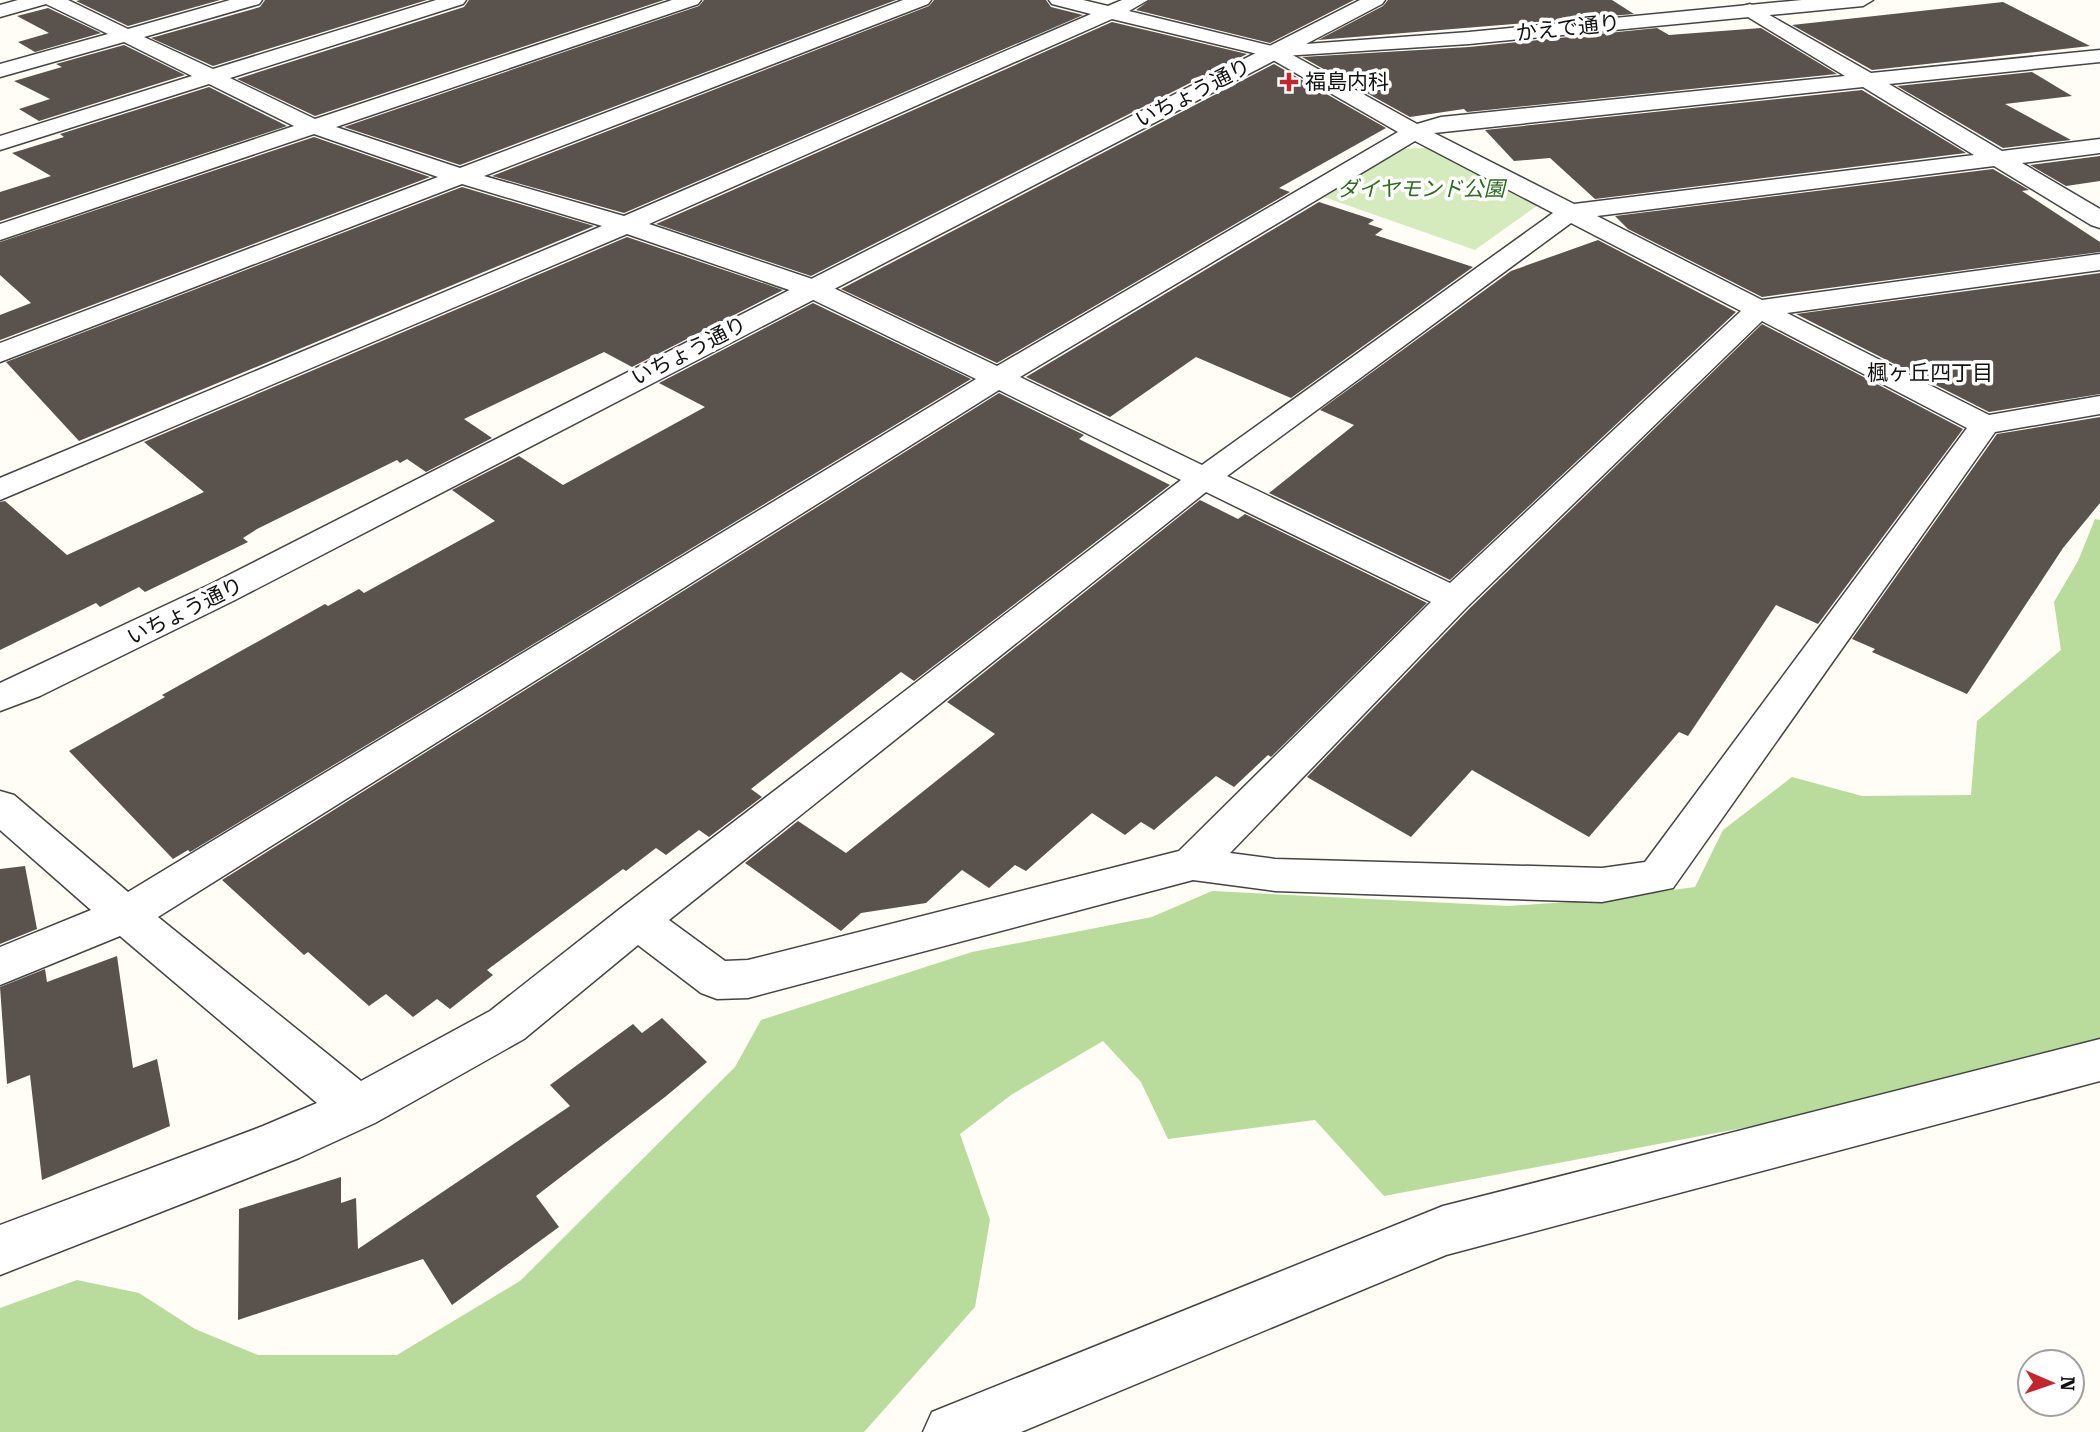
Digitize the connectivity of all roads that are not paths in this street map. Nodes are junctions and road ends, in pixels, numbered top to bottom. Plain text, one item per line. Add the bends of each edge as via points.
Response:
1 (40, 0) edge
2 (53, 0) edge
3 (252, 0) edge
4 (456, 0) edge
5 (691, 0) edge
6 (921, 0) edge
7 (1059, 0) edge
8 (1138, 0) edge
9 (1863, 0) edge
10 (1370, 2) edge
11 (1750, 10) junction
12 (0, 11) edge
13 (1109, 12) junction
14 (127, 36) junction
15 (1469, 38) junction
16 (1273, 52) junction
17 (2100, 56) edge
18 (0, 71) edge
19 (211, 77) junction
20 (1866, 79) junction
21 (312, 126) junction
22 (1414, 132) junction
23 (0, 143) edge
24 (2100, 146) edge
25 (1995, 157) junction
26 (463, 177) junction
27 (1570, 212) junction
28 (2100, 220) edge
29 (626, 225) junction
30 (0, 232) edge
31 (2100, 262) edge
32 (811, 288) junction
33 (1760, 308) junction
34 (0, 353) edge
35 (998, 378) junction
36 (2100, 405) edge
37 (1986, 425) junction
38 (1204, 478) junction
39 (0, 490) edge
40 (1454, 599) junction
41 (0, 698) edge
42 (0, 806) edge
43 (1193, 864) junction
44 (125, 915) junction
45 (637, 920) junction
46 (0, 967) edge
47 (2100, 1060) edge
48 (358, 1108) junction
49 (0, 1250) edge
50 (953, 1432) edge

1 - 12 street
2 - 14 street
3 - 14 street
4 - 19 street
5 - 21 street
6 - 26 street
7 - 13 street
8 - 13 street
9 - 11 street, かえで通り
10 - 15 street via 1374,18 1387,26 1410,34
10 - 16 street, いちょう通り
11 - 15 street, かえで通り
11 - 20 street
13 - 16 street
13 - 29 street
14 - 18 street
14 - 19 street
15 - 16 street, かえで通り
16 - 22 street
16 - 32 street, いちょう通り
17 - 20 street
19 - 21 street
19 - 23 street
20 - 22 street via 1441,124
20 - 25 street
21 - 26 street
21 - 30 street
22 - 27 street
22 - 35 street
24 - 25 street
25 - 27 street
25 - 28 street
26 - 29 street
26 - 34 street
27 - 33 street
27 - 38 street
29 - 32 street
29 - 39 street
31 - 33 street
32 - 35 street
32 - 41 street, いちょう通り via 223,592
33 - 37 street
33 - 40 street
35 - 38 street
35 - 44 street
36 - 37 street
37 - 43 street via 1658,876 1602,886 1275,875
38 - 40 street
38 - 45 street
40 - 43 street
42 - 44 street
43 - 45 street via 748,979 717,980
44 - 46 street
44 - 48 street
45 - 48 street via 507,1024
47 - 50 street via 1443,1231
48 - 49 street

